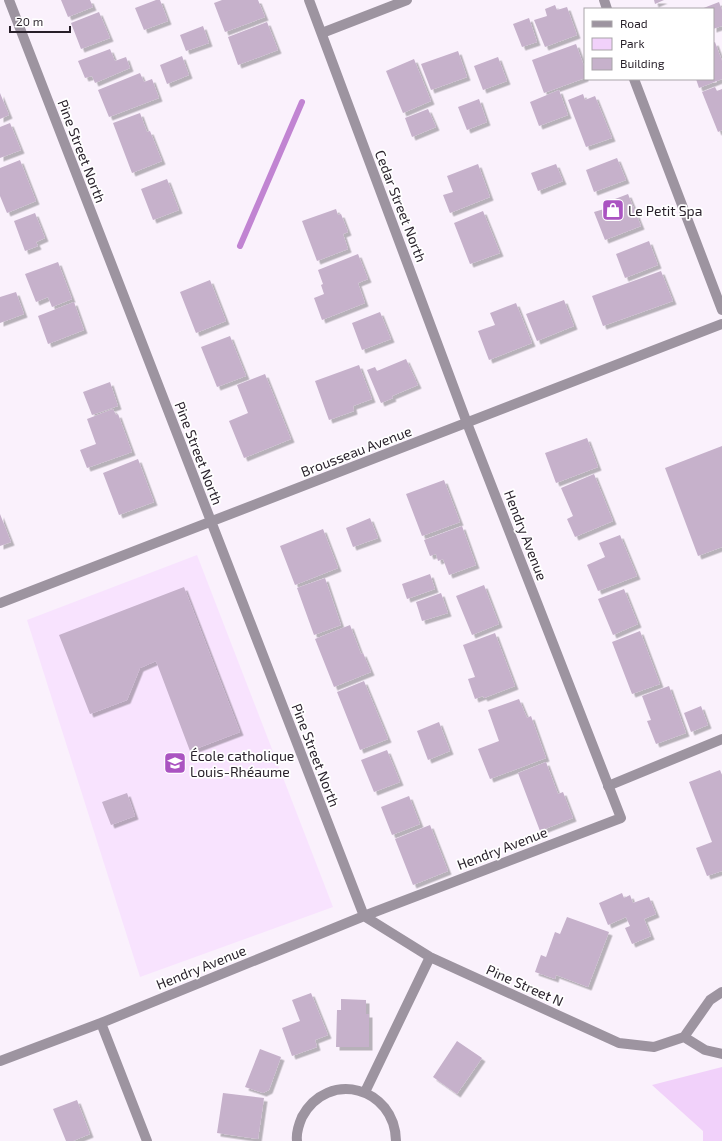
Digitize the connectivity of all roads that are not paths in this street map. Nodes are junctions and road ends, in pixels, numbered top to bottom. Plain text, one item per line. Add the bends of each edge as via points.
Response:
1 (9, 0) edge
2 (309, 0) edge
3 (407, 0) edge
4 (322, 33) junction
5 (634, 80) edge
6 (722, 310) edge
7 (722, 324) edge
8 (467, 423) junction
9 (210, 522) junction
10 (0, 603) edge
11 (722, 739) edge
12 (608, 786) junction
13 (364, 916) junction
14 (430, 957) junction
15 (722, 992) edge
16 (101, 1023) junction
17 (684, 1037) junction
18 (722, 1054) edge
19 (0, 1061) edge
20 (365, 1092) junction
21 (147, 1141) edge
22 (297, 1141) edge
23 (396, 1141) edge

1 - 9 street, Pine Street North
2 - 4 street, Cedar Street North
3 - 4 street
4 - 8 street, Cedar Street North
5 - 6 street
7 - 8 street, Brousseau Avenue
8 - 9 street, Brousseau Avenue
8 - 12 street, Hendry Avenue
9 - 10 street, Brousseau Avenue
9 - 13 street, Pine Street North
11 - 12 street
12 - 13 street, Hendry Avenue via 621,818
13 - 14 street, Pine Street N
13 - 16 street, Hendry Avenue
14 - 17 street, Pine Street N via 619,1043 654,1047
14 - 20 street
15 - 17 street via 710,1000
16 - 19 street, Hendry Avenue
16 - 21 street
17 - 18 street via 705,1050
20 - 22 street via 349,1089 333,1091 319,1098 307,1108 300,1123
20 - 23 street via 379,1101 390,1114

